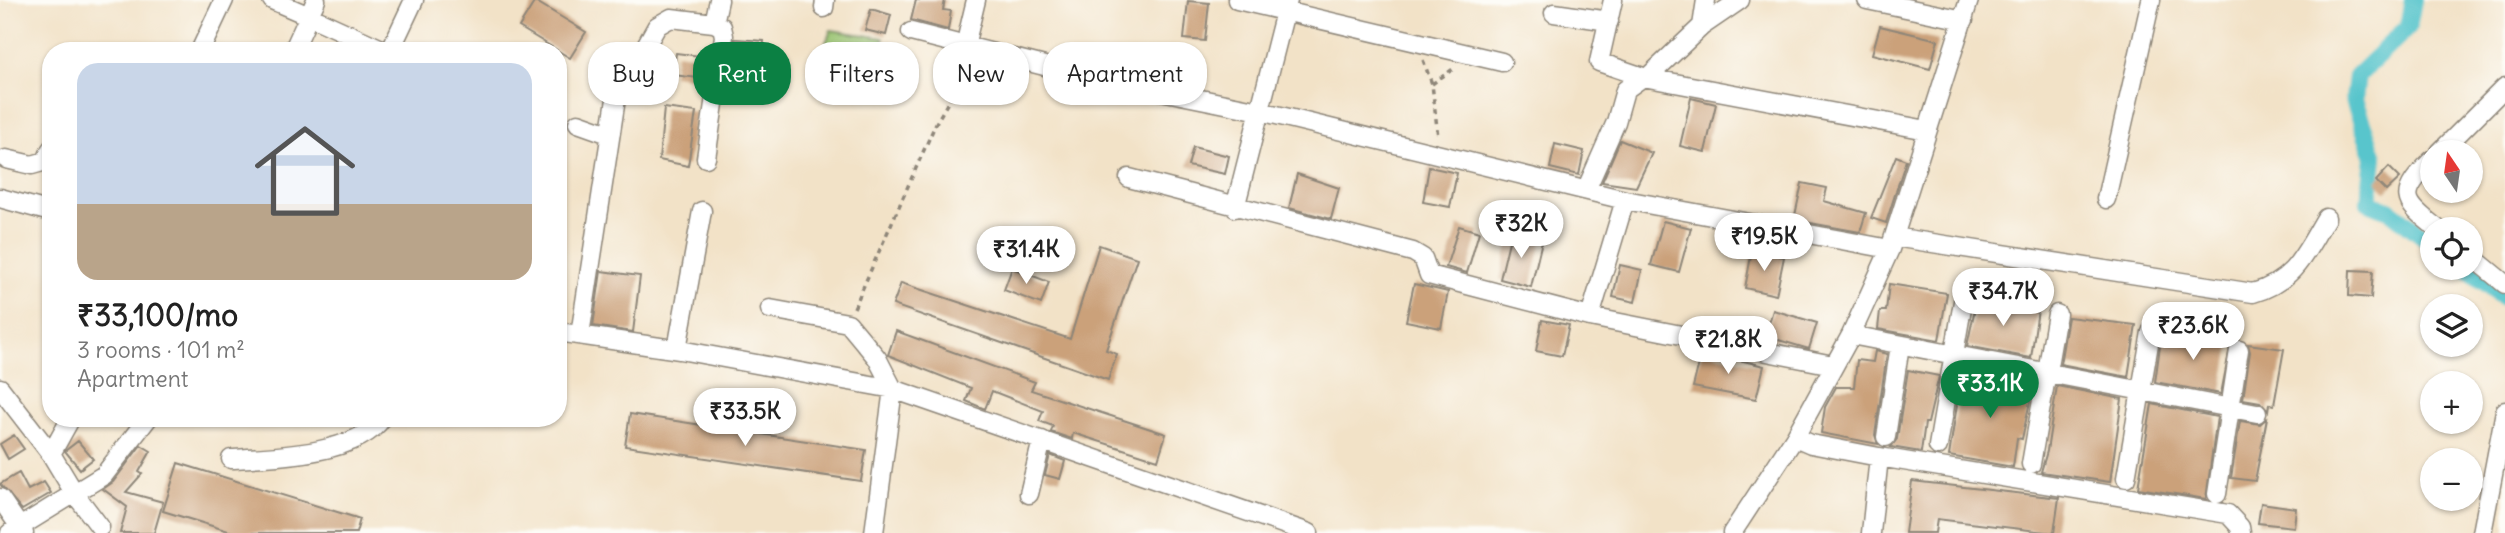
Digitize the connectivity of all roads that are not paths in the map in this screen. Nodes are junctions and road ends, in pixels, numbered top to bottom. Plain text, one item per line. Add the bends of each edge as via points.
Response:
1 (224, 0) edge
2 (272, 0) edge
3 (414, 0) edge
4 (719, 0) edge
5 (976, 0) edge
6 (1237, 0) edge
7 (1613, 0) edge
8 (1706, 0) edge
9 (1740, 0) edge
10 (1867, 0) edge
11 (1969, 0) edge
12 (2151, 0) edge
13 (1287, 5) edge
14 (312, 8) edge
15 (1554, 13) dead end
16 (1964, 20) junction
17 (1609, 21) junction
18 (714, 23) junction
19 (1702, 26) junction
20 (911, 32) dead end
21 (204, 42) edge
22 (297, 42) edge
23 (372, 42) edge
24 (393, 42) edge
25 (950, 42) edge
26 (959, 42) edge
27 (1029, 62) edge
28 (1502, 62) dead end
29 (1645, 77) junction
30 (2505, 87) edge
31 (1260, 111) junction
32 (579, 122) dead end
33 (1927, 130) junction
34 (610, 134) junction
35 (2453, 140) edge
36 (706, 158) dead end
37 (6, 159) dead end
38 (42, 163) edge
39 (2420, 173) edge
40 (1129, 178) dead end
41 (1587, 190) junction
42 (0, 198) edge
43 (2106, 199) dead end
44 (1625, 200) junction
45 (1235, 208) junction
46 (42, 210) edge
47 (702, 211) dead end
48 (2423, 217) edge
49 (2326, 218) dead end
50 (1892, 243) junction
51 (2483, 266) edge
52 (2505, 284) edge
53 (1964, 296) dead end
54 (770, 309) dead end
55 (2057, 314) dead end
56 (1590, 317) junction
57 (2151, 332) dead end
58 (567, 333) edge
59 (580, 335) junction
60 (1851, 335) junction
61 (1900, 345) junction
62 (677, 349) junction
63 (2239, 350) dead end
64 (1953, 355) junction
65 (1833, 365) junction
66 (2047, 373) junction
67 (0, 387) edge
68 (893, 389) junction
69 (2141, 390) junction
70 (2230, 407) junction
71 (2505, 411) edge
72 (2257, 413) dead end
73 (66, 427) edge
74 (141, 427) edge
75 (374, 427) edge
76 (1795, 437) junction
77 (1886, 437) dead end
78 (1042, 440) junction
79 (1938, 446) dead end
80 (51, 454) junction
81 (1879, 457) junction
82 (231, 459) dead end
83 (2031, 464) dead end
84 (2126, 478) dead end
85 (2497, 493) edge
86 (75, 494) junction
87 (1030, 494) dead end
88 (2217, 494) dead end
89 (0, 498) edge
90 (100, 527) dead end
91 (18, 531) edge
92 (874, 533) edge
93 (1310, 533) edge
94 (1732, 533) edge
95 (1871, 533) edge
96 (2241, 533) edge
97 (2482, 533) edge

1 - 21 street
2 - 14 street
3 - 24 street
4 - 18 street
5 - 26 street
6 - 13 street
7 - 17 street
8 - 19 street
9 - 19 street
10 - 16 street
11 - 16 street
12 - 43 street
13 - 28 street
13 - 31 street
14 - 22 street
14 - 23 street
15 - 17 street
16 - 33 street
17 - 29 street via 1599,62
18 - 34 street via 671,18 657,26 615,99
18 - 36 street via 722,27 724,54
19 - 29 street
20 - 25 street
27 - 31 street
29 - 33 street
29 - 41 street via 1625,90
30 - 35 street
31 - 41 street
31 - 45 street
32 - 34 street
33 - 50 street
34 - 59 street
37 - 38 street
39 - 48 street via 2407,195
40 - 45 street
41 - 44 street
42 - 46 street
44 - 50 street
44 - 56 street
45 - 56 street via 1413,252 1423,258 1429,275
47 - 62 street
49 - 50 street via 2294,271 2269,289 2253,293
50 - 60 street
51 - 52 street
53 - 64 street
54 - 68 street via 848,323 877,358
55 - 66 street
56 - 65 street
57 - 69 street
58 - 59 street
59 - 62 street
60 - 61 street
60 - 65 street
61 - 64 street
61 - 77 street
62 - 68 street
63 - 70 street
64 - 66 street
64 - 79 street
65 - 76 street
66 - 69 street
66 - 83 street
67 - 80 street
68 - 78 street
68 - 92 street
69 - 70 street
69 - 84 street
70 - 72 street
70 - 88 street
71 - 85 street
73 - 80 street
74 - 86 street via 104,475
75 - 82 street via 342,444 303,453
76 - 81 street
76 - 94 street
78 - 87 street
78 - 93 street
80 - 86 street
81 - 95 street
81 - 96 street via 2228,514
85 - 97 street
86 - 90 street
86 - 91 street
89 - 91 street

